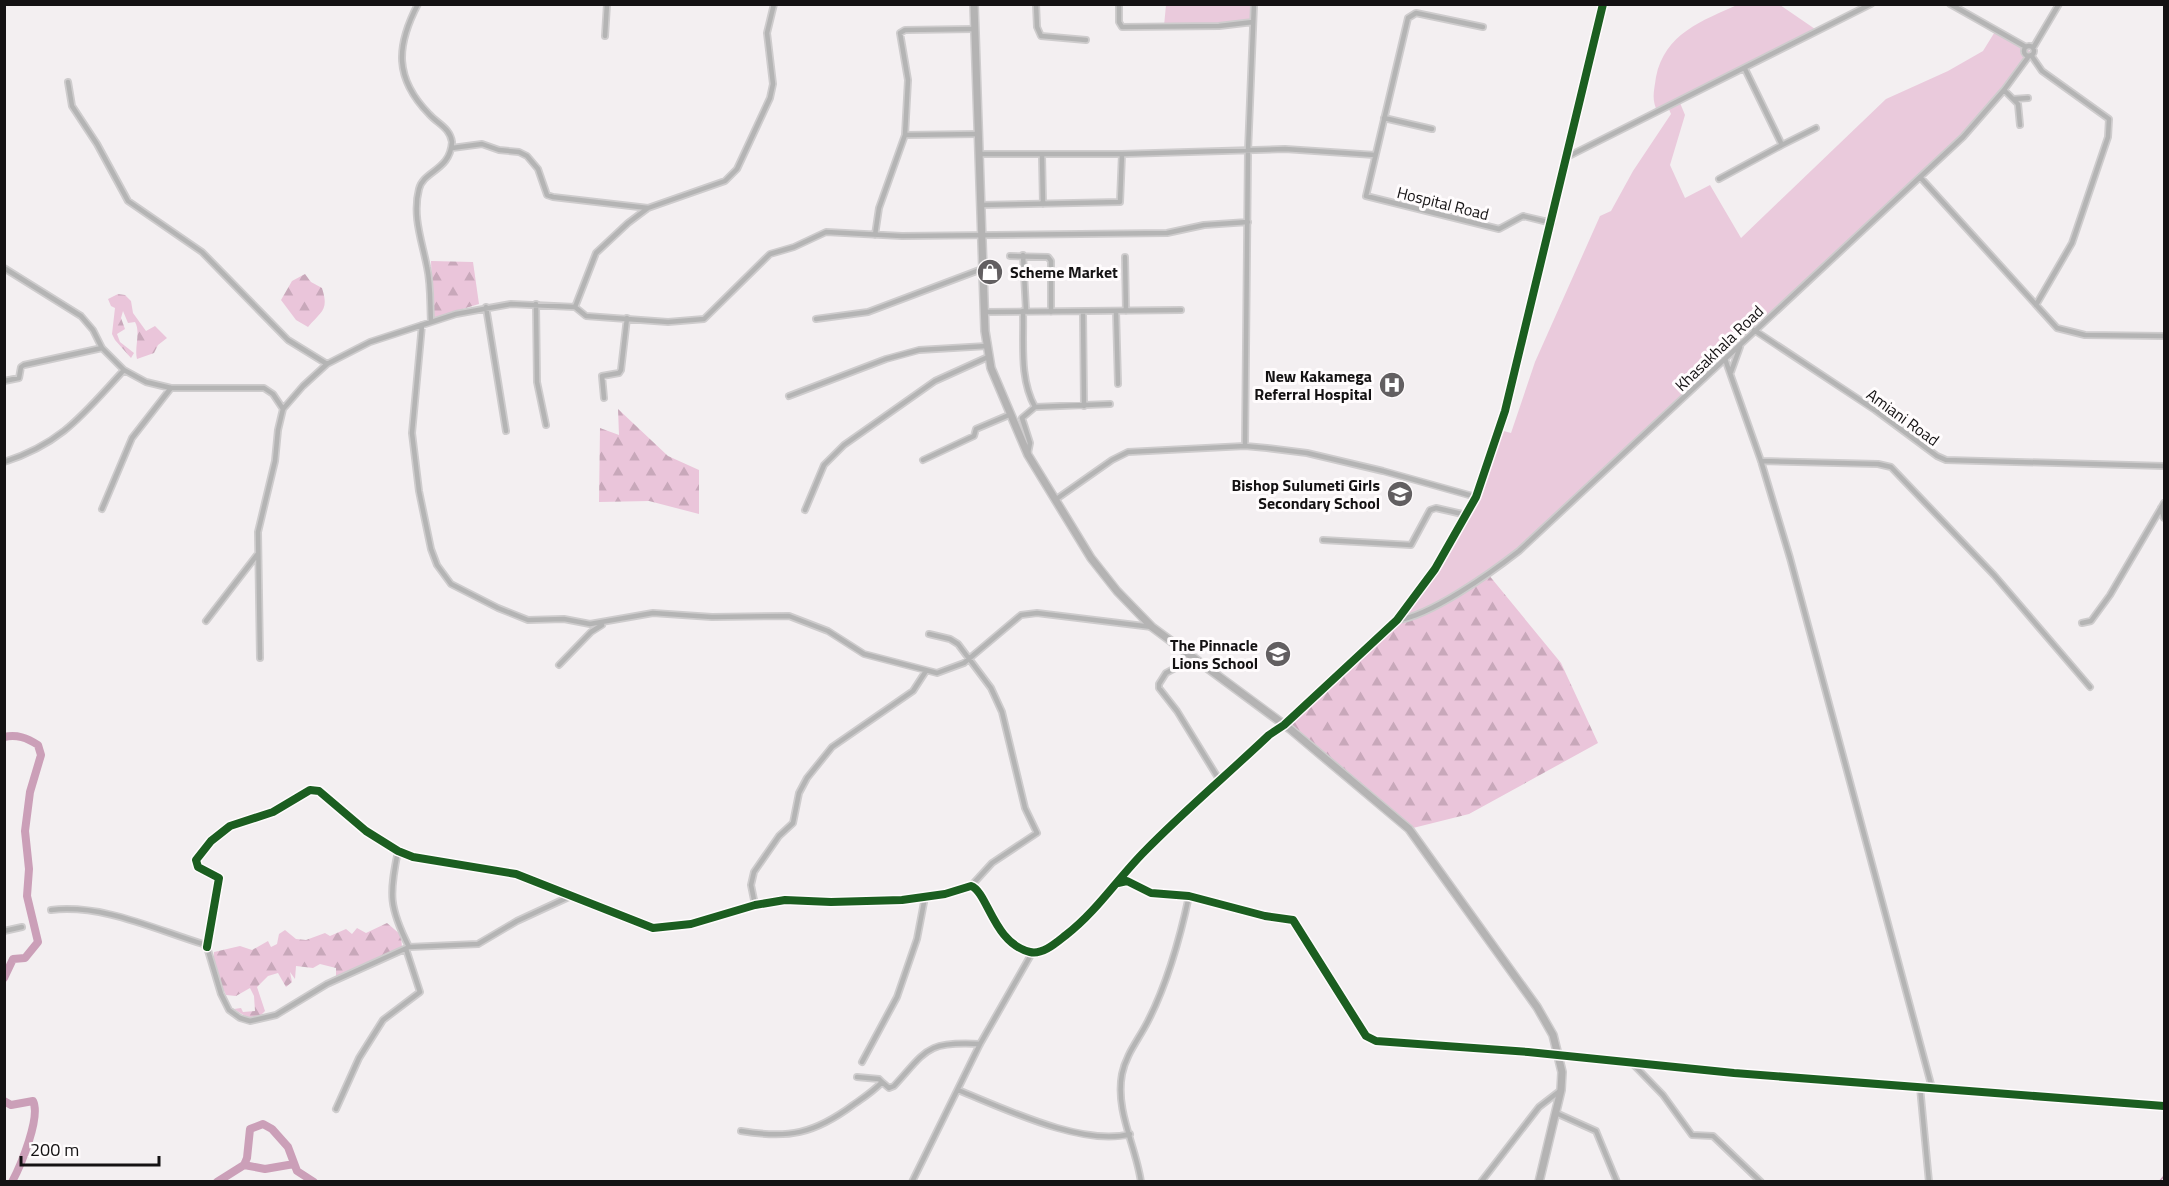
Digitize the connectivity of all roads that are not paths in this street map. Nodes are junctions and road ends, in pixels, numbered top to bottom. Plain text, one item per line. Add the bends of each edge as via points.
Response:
1 (418, 4) edge
2 (607, 4) edge
3 (774, 4) edge
4 (974, 4) edge
5 (1036, 4) edge
6 (1119, 4) edge
7 (1254, 4) edge
8 (1604, 4) edge
9 (1871, 4) edge
10 (1950, 4) edge
11 (2059, 4) edge
12 (1253, 22) junction
13 (1483, 27) dead end
14 (974, 29) junction
15 (605, 36) dead end
16 (1086, 40) dead end
17 (2026, 47) junction
18 (2033, 48) junction
19 (2030, 55) junction
20 (1745, 69) junction
21 (68, 82) dead end
22 (2004, 90) junction
23 (2028, 98) dead end
24 (2014, 99) junction
25 (1384, 118) junction
26 (2020, 124) dead end
27 (1816, 128) dead end
28 (1432, 129) dead end
29 (978, 134) junction
30 (905, 135) junction
31 (1782, 145) junction
32 (452, 148) junction
33 (1248, 151) junction
34 (980, 154) junction
35 (1122, 154) junction
36 (1042, 155) junction
37 (1375, 155) junction
38 (1568, 157) junction
39 (1920, 177) junction
40 (1719, 178) dead end
41 (1043, 204) junction
42 (980, 205) junction
43 (648, 208) junction
44 (1248, 222) junction
45 (1552, 223) junction
46 (980, 233) junction
47 (875, 235) junction
48 (1023, 255) junction
49 (1010, 256) dead end
50 (1125, 257) dead end
51 (4, 268) edge
52 (982, 269) junction
53 (536, 304) junction
54 (2036, 305) junction
55 (486, 307) junction
56 (575, 307) junction
57 (1181, 310) dead end
58 (1025, 311) junction
59 (1116, 311) junction
60 (1126, 311) junction
61 (984, 312) junction
62 (1051, 312) junction
63 (1083, 312) junction
64 (627, 318) junction
65 (816, 319) dead end
66 (431, 322) junction
67 (422, 325) junction
68 (1754, 330) junction
69 (2164, 336) edge
70 (1742, 343) junction
71 (987, 346) junction
72 (102, 348) junction
73 (988, 357) junction
74 (1725, 359) junction
75 (327, 364) junction
76 (124, 370) junction
77 (1731, 372) junction
78 (4, 381) edge
79 (1118, 384) dead end
80 (171, 387) junction
81 (789, 396) dead end
82 (604, 398) dead end
83 (1110, 404) dead end
84 (1084, 405) junction
85 (1035, 407) junction
86 (283, 409) junction
87 (1009, 415) junction
88 (546, 425) dead end
89 (506, 431) dead end
90 (1245, 446) junction
91 (1028, 455) junction
92 (923, 460) dead end
93 (1761, 461) junction
94 (4, 462) edge
95 (2164, 466) edge
96 (1476, 497) junction
97 (1054, 501) junction
98 (2163, 505) edge
99 (102, 509) dead end
100 (805, 510) dead end
101 (1467, 515) junction
102 (2164, 518) edge
103 (1323, 540) dead end
104 (257, 555) junction
105 (1397, 620) junction
106 (206, 621) dead end
107 (2082, 623) dead end
108 (605, 624) junction
109 (1152, 627) junction
110 (929, 634) dead end
111 (260, 658) dead end
112 (971, 658) junction
113 (1192, 659) junction
114 (559, 665) dead end
115 (927, 671) junction
116 (2090, 687) dead end
117 (1284, 725) junction
118 (1220, 781) junction
119 (398, 851) junction
120 (1118, 883) junction
121 (971, 886) junction
122 (571, 896) junction
123 (1189, 896) junction
124 (925, 897) junction
125 (755, 905) junction
126 (51, 910) dead end
127 (22, 927) dead end
128 (4, 931) edge
129 (207, 947) junction
130 (407, 948) junction
131 (1032, 953) junction
132 (980, 1044) junction
133 (1559, 1055) junction
134 (862, 1062) dead end
135 (1631, 1062) junction
136 (857, 1077) dead end
137 (882, 1082) junction
138 (1920, 1086) junction
139 (1932, 1088) junction
140 (958, 1090) junction
141 (1561, 1090) junction
142 (2164, 1106) edge
143 (336, 1109) dead end
144 (1556, 1113) junction
145 (741, 1131) dead end
146 (1130, 1134) junction
147 (912, 1182) edge
148 (1141, 1182) edge
149 (1481, 1182) edge
150 (1539, 1182) edge
151 (1617, 1182) edge
152 (1761, 1182) edge
153 (1929, 1182) edge

1 - 32 street via 406,29 400,61 422,106 452,136
2 - 15 street
3 - 43 street via 767,33 773,84 770,98 737,169 716,185
4 - 14 main road
5 - 16 street via 1036,27 1041,36
6 - 12 street via 1120,24 1125,27
7 - 12 street
8 - 38 street
9 - 20 street
10 - 17 street
11 - 18 street
12 - 33 street
13 - 25 street via 1411,14
14 - 29 main road
14 - 30 street via 900,33 908,80
17 - 18 street
17 - 19 street via 2024,51
18 - 19 street, Khasakhala Road
19 - 22 street, Khasakhala Road
19 - 54 street via 2042,71 2109,119 2102,158 2072,243
20 - 31 street
20 - 38 street
21 - 75 street via 72,106 128,201 202,252 282,334
22 - 24 street
22 - 39 street, Khasakhala Road via 1970,130
23 - 24 street
24 - 26 street
25 - 28 street
25 - 37 street
27 - 31 street
29 - 30 street
29 - 34 main road
30 - 47 street via 879,208
31 - 40 street
32 - 43 street via 482,144 519,152 534,163 547,195 553,197
32 - 66 street via 439,169 420,185 417,195
33 - 35 street
33 - 37 street via 1286,149
33 - 44 street
34 - 36 street
34 - 42 main road
35 - 36 street
35 - 41 street via 1120,202
36 - 41 street
37 - 45 street, Hospital Road via 1366,196 1499,229 1523,216
38 - 45 street
39 - 54 street
39 - 68 street, Khasakhala Road
41 - 42 street
42 - 46 main road
43 - 56 street via 596,253
44 - 46 street via 1167,233
44 - 90 street
45 - 96 street via 1505,411
46 - 47 street
46 - 52 main road
47 - 64 street via 826,232 770,254 704,319 668,322
48 - 49 street
48 - 58 street
48 - 62 street via 1046,256 1051,261
50 - 60 street
51 - 72 street via 81,316
52 - 61 main road
52 - 65 street via 868,312
53 - 55 street
53 - 56 street
53 - 88 street via 537,382
54 - 69 street via 2057,328 2068,333
55 - 66 street
55 - 89 street
56 - 64 street via 586,316
57 - 60 street
58 - 61 street
58 - 62 street
58 - 85 street via 1024,378
59 - 60 street
59 - 63 street
59 - 79 street
61 - 71 main road
62 - 63 street
63 - 84 street
64 - 82 street via 621,370 602,376
66 - 67 street
67 - 75 street via 370,342
67 - 108 street via 412,433 419,491 437,565 451,584 522,619 558,618
68 - 70 street, Khasakhala Road
68 - 95 street, Amiani Road via 1946,460
70 - 74 street, Khasakhala Road
70 - 77 street
71 - 73 main road
71 - 81 street via 919,350 886,358
72 - 76 street
72 - 78 street via 24,365 19,378
73 - 87 main road
73 - 100 street via 935,381 844,445 824,465
74 - 77 street
74 - 105 street, Khasakhala Road via 1519,551 1425,611
75 - 86 street
76 - 80 street via 146,382
76 - 94 street via 65,432
77 - 93 street
80 - 86 street via 264,388
80 - 99 street via 132,438
83 - 84 street
84 - 85 street
85 - 91 street via 1022,418 1030,443
86 - 104 street
87 - 91 main road
87 - 92 street
90 - 96 street via 1307,453
90 - 97 street via 1128,452
91 - 97 main road
93 - 116 street via 1891,467 1994,575
93 - 139 street via 1791,558
96 - 101 street
97 - 109 main road via 1091,558
98 - 102 street
98 - 107 street via 2110,595 2091,621
101 - 103 street via 1430,510 1411,545
101 - 105 street
104 - 106 street
104 - 111 street
105 - 117 street
108 - 114 street via 591,632
108 - 115 street via 653,613 789,616 828,631 864,654
109 - 112 street via 1037,613 1022,615
109 - 113 main road
110 - 112 street via 950,639
112 - 115 street via 945,671
112 - 121 street via 1002,712 1025,808 1037,833 992,863
113 - 117 main road
113 - 118 street via 1164,675 1160,688
115 - 125 street via 913,691 832,747 807,778 793,823 754,872 751,885
117 - 118 street
117 - 133 main road via 1409,829 1537,1007
118 - 120 street via 1146,850
119 - 122 street via 422,859 516,874
119 - 129 street via 319,791 303,792 273,812 230,826 196,860 198,867 219,878
119 - 130 street via 392,905
120 - 123 street via 1127,881 1151,893
120 - 131 street via 1067,934 1043,951
121 - 124 street
121 - 131 street via 980,894 1003,934
122 - 125 street via 653,928 691,924
122 - 130 street via 478,944
123 - 133 street via 1293,920 1372,1040
123 - 146 street via 1181,936 1122,1075 1122,1102
124 - 125 street via 785,900
124 - 134 street via 917,939 897,997
126 - 129 street via 83,909 109,914
127 - 128 street
129 - 130 street via 229,1010 250,1021 276,1015 327,984
130 - 143 street via 420,992 383,1020 359,1058
131 - 132 street
132 - 137 street via 933,1047 894,1086 889,1088
132 - 140 street
133 - 135 street
133 - 141 main road
135 - 138 street
135 - 152 street via 1663,1095 1692,1135 1713,1136
136 - 137 street via 878,1078
137 - 145 street via 839,1116 807,1132 779,1135
138 - 139 street
138 - 153 street
139 - 142 street
140 - 146 street via 1079,1134 1115,1138
140 - 147 street
141 - 144 main road
141 - 149 street via 1539,1107
144 - 150 main road
144 - 151 street via 1596,1131
146 - 148 street

